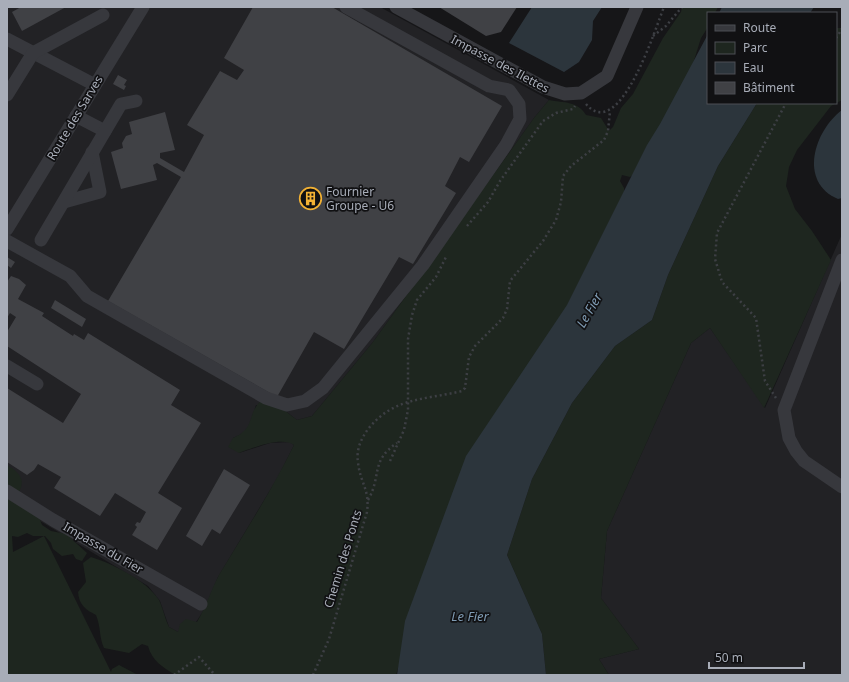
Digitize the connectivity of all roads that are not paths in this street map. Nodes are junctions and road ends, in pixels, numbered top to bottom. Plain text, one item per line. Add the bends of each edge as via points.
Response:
1 (143, 7) edge
2 (346, 7) edge
3 (637, 7) edge
4 (400, 8) edge
5 (103, 15) dead end
6 (7, 39) edge
7 (33, 53) junction
8 (95, 85) junction
9 (7, 95) edge
10 (136, 101) dead end
11 (76, 116) junction
12 (105, 131) junction
13 (92, 152) junction
14 (64, 202) junction
15 (7, 205) edge
16 (20, 208) junction
17 (7, 229) edge
18 (40, 240) dead end
19 (7, 241) edge
20 (842, 260) edge
21 (7, 366) edge
22 (37, 384) dead end
23 (842, 487) edge
24 (7, 491) edge
25 (201, 604) dead end

1 - 8 street, Route des Sarves
2 - 19 street via 489,86 509,90 519,104 520,119 506,144 423,265 323,388 305,401 287,405 266,398 87,296 70,276
3 - 4 street, Impasse des Ilettes via 607,76 578,93 553,92 543,88
5 - 7 street
6 - 7 street
7 - 8 street
7 - 9 street
8 - 11 street, Route des Sarves
10 - 12 street via 121,104
11 - 12 street
11 - 16 street, Route des Sarves
12 - 13 street
13 - 14 street
13 - 14 street via 100,192
14 - 18 street
15 - 16 street
16 - 17 street, Route des Sarves
20 - 23 street via 784,410 789,438 796,451 804,460
21 - 22 street
24 - 25 street, Impasse du Fier

